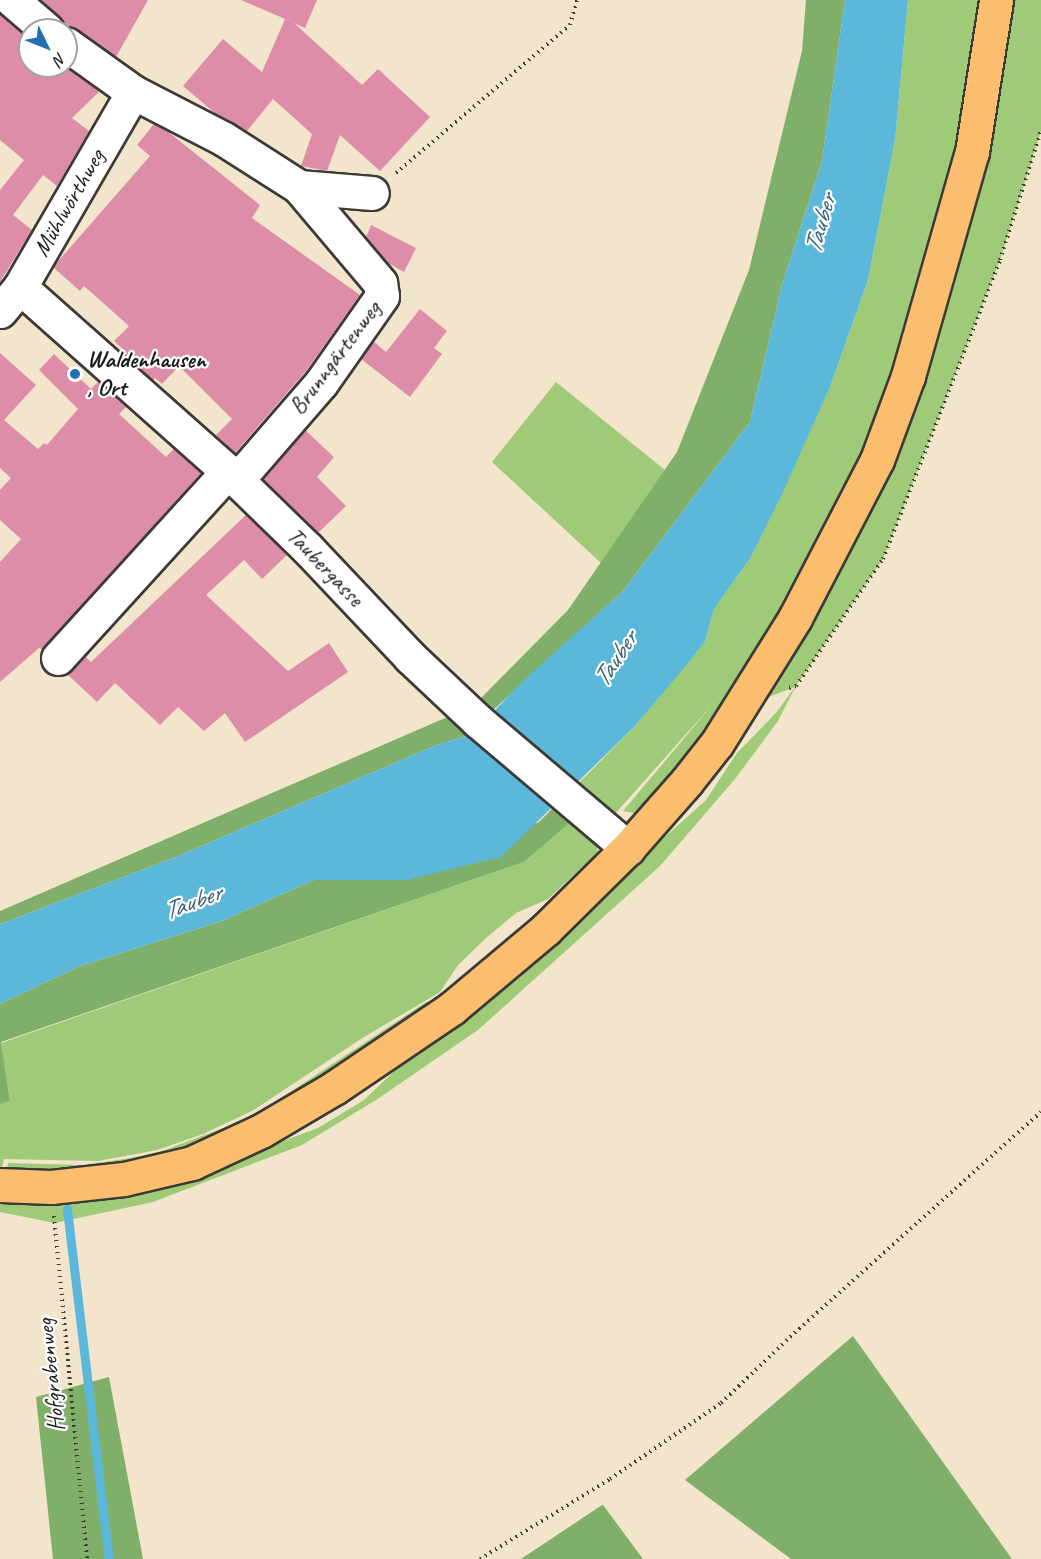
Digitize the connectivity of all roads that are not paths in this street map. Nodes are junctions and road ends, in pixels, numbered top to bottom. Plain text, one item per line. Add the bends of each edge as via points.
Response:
1 (12, 0) edge
2 (996, 0) edge
3 (33, 18) edge
4 (78, 53) edge
5 (133, 92) junction
6 (299, 187) junction
7 (372, 193) road end
8 (10, 299) edge
9 (232, 476) junction
10 (58, 658) dead end
11 (628, 848) junction
12 (0, 1185) edge

1 - 3 street
2 - 11 main road via 972,152 908,376 877,460 795,618 740,708 687,781
4 - 5 street, Brunngärtenweg
5 - 6 street, Brunngärtenweg via 224,139
5 - 8 street, Mühlwörthweg
6 - 7 street
6 - 9 street, Brunngärtenweg via 380,283 382,296 321,383
8 - 9 street, Taubergasse
9 - 10 street, Brunngärtenweg
9 - 11 street, Taubergasse via 478,721
11 - 12 main road via 545,930 452,1008 334,1088 261,1131 192,1163 124,1179 51,1187

